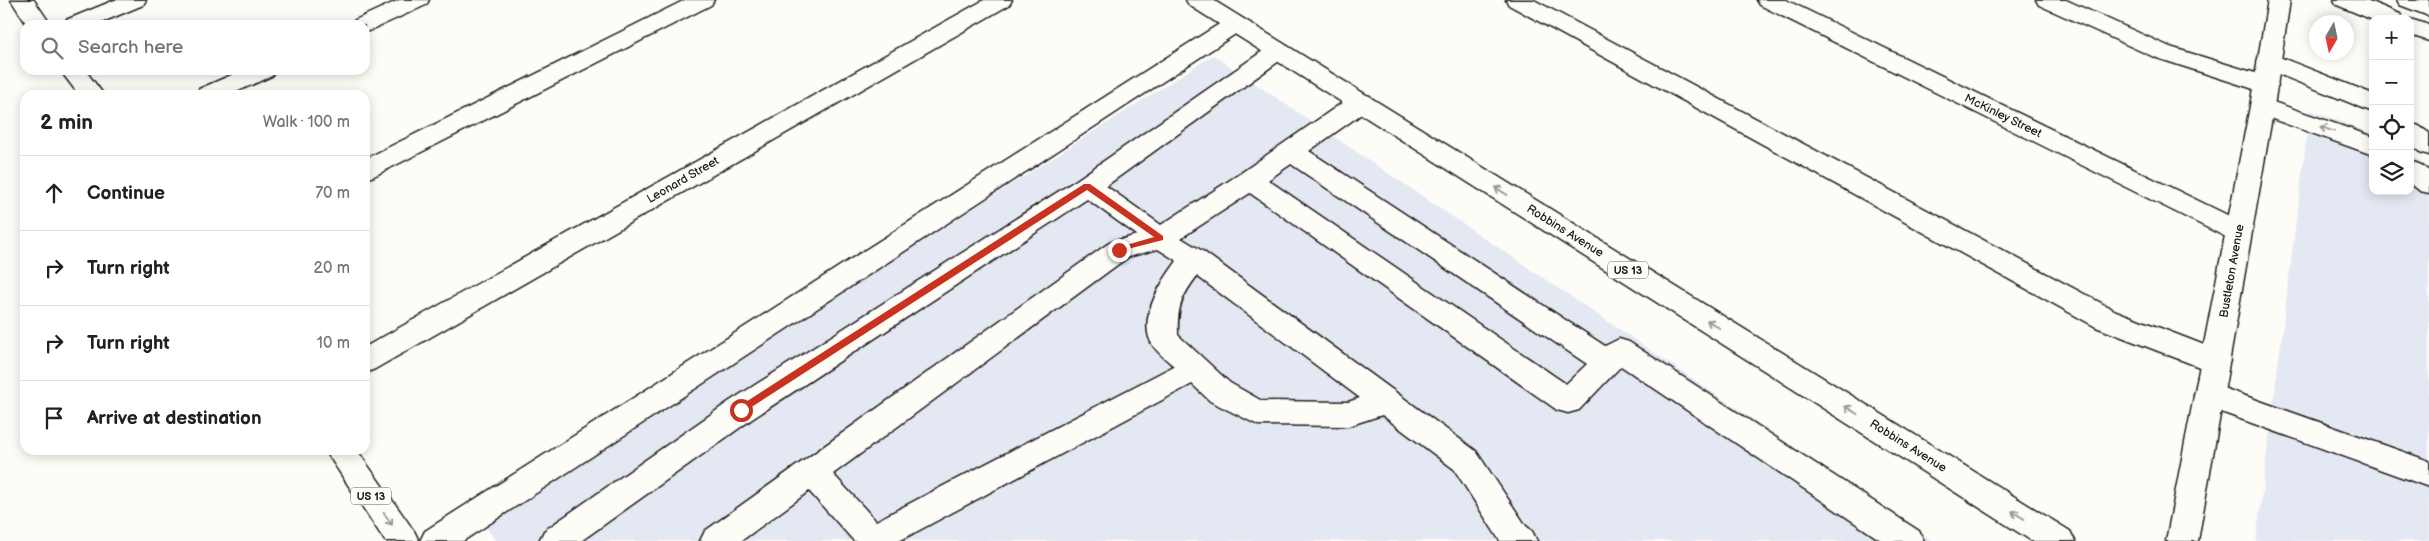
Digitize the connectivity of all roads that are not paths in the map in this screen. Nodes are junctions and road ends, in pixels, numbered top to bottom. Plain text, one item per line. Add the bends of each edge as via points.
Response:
1 (22, 0) edge
2 (134, 0) edge
3 (418, 0) edge
4 (703, 0) edge
5 (1000, 0) edge
6 (1198, 0) edge
7 (1517, 0) edge
8 (1768, 0) edge
9 (2047, 0) edge
10 (2279, 0) edge
11 (2345, 0) edge
12 (2408, 0) edge
13 (2429, 9) edge
14 (2382, 15) edge
15 (36, 20) edge
16 (86, 20) edge
17 (370, 22) edge
18 (1235, 24) junction
19 (2414, 28) edge
20 (2429, 34) edge
21 (1278, 51) junction
22 (76, 75) edge
23 (253, 75) edge
24 (2266, 84) junction
25 (88, 90) edge
26 (219, 90) edge
27 (1361, 102) junction
28 (2369, 103) edge
29 (2414, 135) edge
30 (2369, 144) edge
31 (2429, 146) edge
32 (1291, 151) junction
33 (370, 167) edge
34 (2414, 173) edge
35 (1250, 180) junction
36 (2429, 184) edge
37 (1087, 186) junction
38 (2239, 232) junction
39 (1161, 238) junction
40 (1194, 259) junction
41 (370, 358) edge
42 (2215, 361) junction
43 (1607, 362) junction
44 (1195, 369) junction
45 (2209, 395) junction
46 (1386, 402) junction
47 (343, 455) edge
48 (812, 472) junction
49 (2429, 474) edge
50 (870, 540) edge
51 (403, 541) edge
52 (436, 541) edge
53 (555, 541) edge
54 (716, 541) edge
55 (1521, 541) edge
56 (1908, 541) edge
57 (2059, 541) edge
58 (2182, 541) edge

1 - 15 main road
2 - 16 main road
3 - 17 main road
4 - 33 main road
5 - 41 main road, Leonard Street
6 - 18 main road, Robbins Avenue / US 13
7 - 42 main road via 2106,319
8 - 38 main road, McKinley Street
9 - 24 main road via 2162,52
10 - 24 main road, Bustleton Avenue
11 - 14 main road
12 - 13 main road
18 - 21 main road, Robbins Avenue / US 13
18 - 52 main road
19 - 20 main road
21 - 27 main road, Robbins Avenue / US 13
21 - 37 main road
22 - 25 main road
23 - 26 main road
24 - 28 main road
30 -> 24 main road
24 - 38 main road, Bustleton Avenue
27 - 32 main road
57 -> 27 main road, Robbins Avenue / US 13
29 - 31 main road
32 - 35 main road
32 - 43 main road
34 - 36 main road
35 - 39 main road
35 - 43 main road via 1568,401
37 - 39 main road
37 - 53 main road via 741,410
38 - 42 main road, Bustleton Avenue
39 - 40 main road
39 - 48 main road via 1119,250
40 - 44 main road via 1166,297 1162,314 1164,339
40 - 46 main road
42 - 45 main road, Bustleton Avenue
43 - 56 main road via 1619,350
44 - 46 main road via 1220,392 1258,413 1348,414
44 - 50 main road
45 - 49 main road
45 - 58 main road, Bustleton Avenue
46 - 55 main road via 1465,460
47 -> 51 main road, US 13
48 - 50 main road
48 - 54 main road

